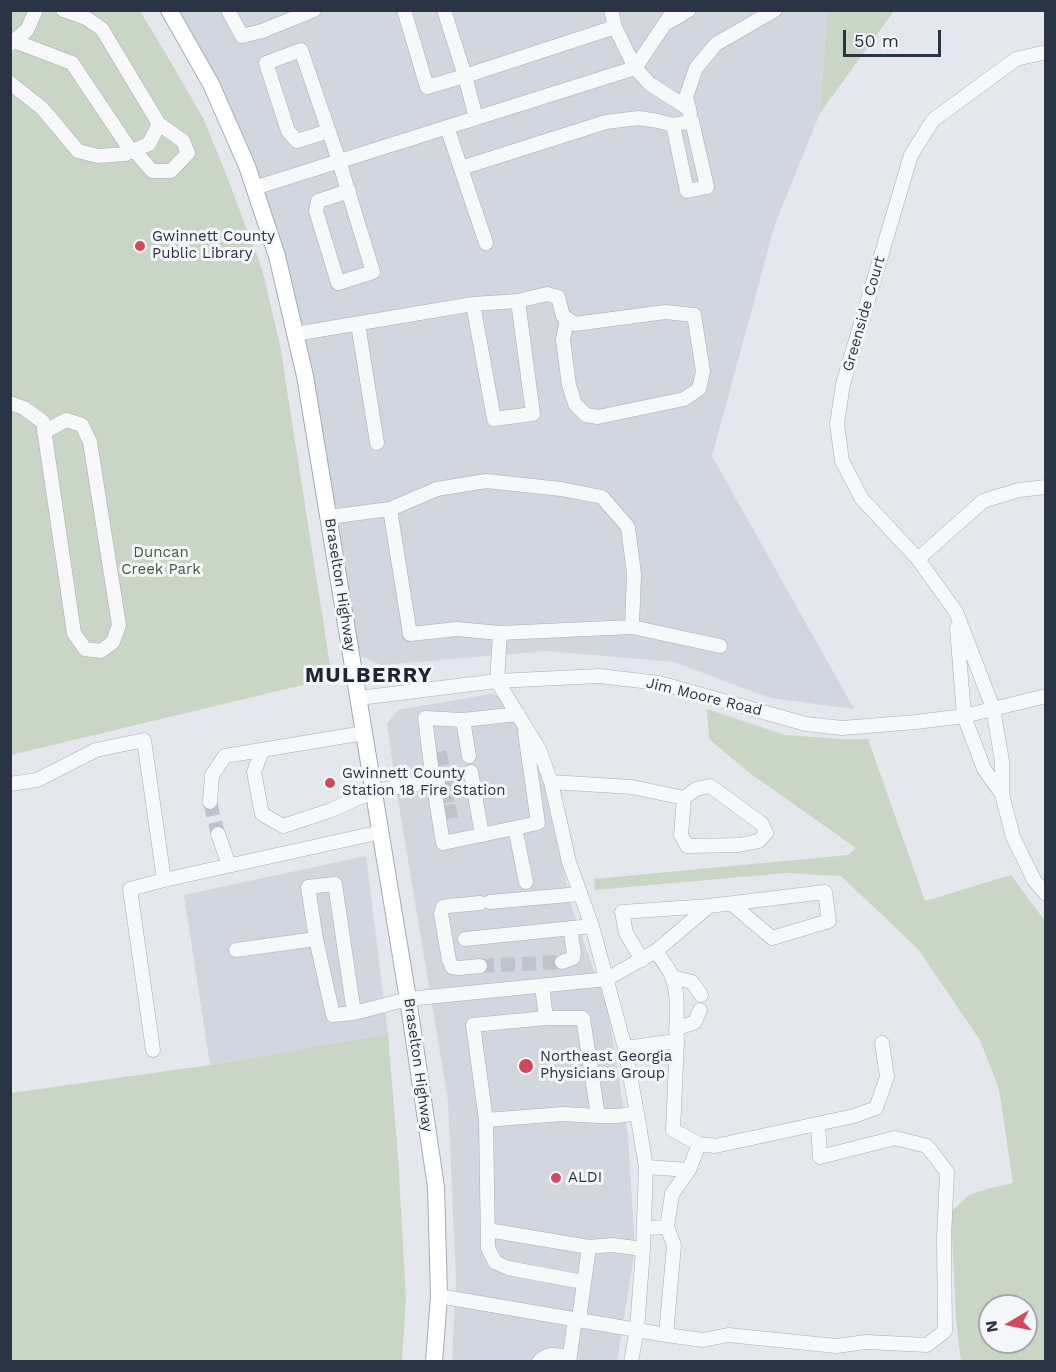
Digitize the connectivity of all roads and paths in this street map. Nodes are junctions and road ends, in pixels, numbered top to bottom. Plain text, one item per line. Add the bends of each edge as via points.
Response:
1 (36, 10) edge
2 (63, 10) edge
3 (169, 10) edge
4 (228, 10) edge
5 (314, 10) edge
6 (404, 10) edge
7 (444, 10) edge
8 (611, 10) edge
9 (674, 10) edge
10 (689, 10) edge
11 (775, 10) edge
12 (666, 24) junction
13 (615, 27) junction
14 (12, 42) edge
15 (1046, 52) edge
16 (635, 68) junction
17 (465, 76) junction
18 (10, 83) edge
19 (690, 115) junction
20 (476, 118) junction
21 (159, 124) junction
22 (673, 125) junction
23 (447, 127) junction
24 (329, 131) junction
25 (133, 151) junction
26 (339, 161) junction
27 (461, 168) junction
28 (254, 188) junction
29 (348, 191) junction
30 (486, 243) dead end
31 (518, 301) junction
32 (473, 304) junction
33 (567, 319) junction
34 (358, 324) junction
35 (295, 334) junction
36 (10, 403) edge
37 (44, 432) junction
38 (377, 443) dead end
39 (1046, 488) edge
40 (390, 509) junction
41 (328, 517) junction
42 (918, 559) junction
43 (956, 612) junction
44 (632, 627) junction
45 (500, 633) junction
46 (720, 646) dead end
47 (497, 681) junction
48 (1046, 696) edge
49 (359, 698) junction
50 (993, 708) junction
51 (964, 716) junction
52 (521, 719) junction
53 (463, 720) junction
54 (364, 733) junction
55 (262, 750) junction
56 (454, 756) tunnel mouth
57 (458, 778) tunnel mouth
58 (435, 781) junction
59 (551, 782) junction
60 (10, 784) edge
61 (474, 790) junction
62 (374, 791) junction
63 (460, 794) tunnel mouth
64 (1002, 794) junction
65 (684, 798) junction
66 (555, 801) junction
67 (210, 802) tunnel mouth
68 (536, 805) junction
69 (477, 807) junction
70 (463, 809) tunnel mouth
71 (515, 828) junction
72 (381, 832) junction
73 (218, 834) tunnel mouth
74 (482, 835) junction
75 (229, 866) junction
76 (164, 880) junction
77 (526, 882) dead end
78 (580, 894) junction
79 (1046, 894) edge
80 (732, 904) junction
81 (709, 906) junction
82 (592, 926) junction
83 (570, 928) junction
84 (316, 939) junction
85 (465, 939) dead end
86 (236, 950) dead end
87 (656, 951) junction
88 (642, 960) junction
89 (562, 962) dead end
90 (480, 966) tunnel mouth
91 (672, 977) junction
92 (607, 979) junction
93 (542, 986) junction
94 (701, 995) dead end
95 (408, 999) junction
96 (700, 1010) dead end
97 (354, 1012) junction
98 (546, 1018) junction
99 (676, 1035) junction
100 (882, 1043) dead end
101 (625, 1048) junction
102 (153, 1050) dead end
103 (637, 1113) junction
104 (598, 1116) junction
105 (486, 1120) junction
106 (818, 1124) junction
107 (699, 1144) junction
108 (646, 1167) junction
109 (689, 1170) junction
110 (667, 1227) junction
111 (645, 1228) junction
112 (488, 1230) junction
113 (589, 1247) junction
114 (643, 1249) junction
115 (584, 1282) junction
116 (439, 1296) junction
117 (577, 1319) junction
118 (637, 1329) junction
119 (666, 1335) junction
120 (569, 1359) edge
121 (434, 1362) edge
122 (539, 1362) edge
123 (631, 1362) edge

1 - 14 street via 27,30
2 - 21 street via 102,29
3 - 28 main road, Braselton Highway via 211,84
4 - 5 street via 242,36
6 - 17 street via 427,87
7 - 17 street
8 - 13 street
9 - 12 street
10 - 12 street
11 - 19 street via 716,44 696,68 686,97
12 - 16 street
13 - 16 street
13 - 17 street
14 - 25 street via 72,63
15 - 42 street, Greenside Court via 1016,59 933,120 911,155 843,384 837,424 842,461 862,499
16 - 19 street
16 - 20 street
17 - 20 street
18 - 25 street via 42,108 78,151 98,156
19 - 22 street
19 - 22 street via 707,187 687,191
20 - 23 street
21 - 25 street via 149,144
21 - 25 street via 183,141 188,153 171,171 152,171
22 - 27 street via 639,118 606,122
23 - 26 street
23 - 27 street
24 - 24 street via 301,50 266,63 288,131 297,141
24 - 26 street
26 - 28 street
26 - 29 street
27 - 30 street
28 - 35 main road, Braselton Highway via 277,256
29 - 29 street via 373,272 339,283 316,211 318,201
31 - 32 street
31 - 32 street via 533,414 494,419
31 - 33 street via 547,294 558,297
32 - 34 street
33 - 33 street via 575,324 665,312 694,315 703,371 699,389 684,399 598,417 586,415 575,404 569,385 564,340
34 - 35 street
34 - 38 street
35 - 41 main road, Braselton Highway
36 - 37 street via 43,422
37 - 37 street via 74,633 85,649 101,651 113,642 119,625 90,442 82,425 66,420
39 - 42 street via 1019,490 983,501
40 - 41 street
40 - 44 street via 437,489 486,482 602,497 628,527 634,574
40 - 45 street via 410,634 457,629
41 - 49 main road, Braselton Highway
42 - 43 street, Greenside Court
43 - 50 street, Greenside Court
43 - 51 street
44 - 45 street
44 - 46 street
45 - 47 street
47 - 49 street, Jim Moore Road
47 - 51 street, Jim Moore Road via 599,676 659,683 806,724 842,728
47 - 52 street
48 - 50 street, Jim Moore Road
49 - 54 main road, Braselton Highway
50 - 51 street, Jim Moore Road
50 - 64 street, Greenside Court via 1002,761
51 - 64 street via 984,769
52 - 53 street
52 - 59 street
52 - 68 street
53 - 56 street via 469,754
53 - 58 street via 425,717
54 - 55 street
54 - 62 main road, Braselton Highway
55 - 62 street via 254,772 262,814 283,826
55 - 67 street via 225,756 212,775
57 - 61 street via 472,774
58 - 62 street
58 - 74 street via 443,843
59 - 65 street via 632,787
59 - 66 street
60 - 76 street via 37,780 96,750 144,740
61 - 63 street
61 - 69 street
62 - 72 main road, Braselton Highway
64 - 79 street via 1013,837 1034,880
65 - 65 street via 696,789 710,786 762,824 766,833 759,841 739,845 687,846 681,835
66 - 68 street
66 - 78 street
68 - 71 street via 538,823
69 - 70 street
69 - 74 street
71 - 74 street
71 - 77 street
72 - 75 street
72 - 95 main road, Braselton Highway
73 - 75 street
75 - 76 street
76 - 102 street via 130,889
78 - 82 street
78 - 90 street via 443,908 448,960 459,968
80 - 80 street via 825,892 829,921 772,938
80 - 81 street
81 - 87 street
81 - 88 street via 622,912 626,933
82 - 83 street
82 - 92 street
83 - 85 street
83 - 89 street via 573,958
84 - 86 street
84 - 97 street via 333,1015
84 - 97 street via 308,887 335,884
87 - 88 street
87 - 91 street
88 - 92 street
91 - 94 street via 692,982
91 - 99 street via 677,1000
92 - 93 street
92 - 101 street
93 - 95 street
93 - 98 street
95 - 97 street
95 - 116 main road, Braselton Highway via 436,1187
96 - 99 street via 695,1022
98 - 104 street via 583,1018
98 - 105 street via 473,1025
99 - 101 street
99 - 107 street via 673,1130
100 - 106 street via 887,1077 876,1108
101 - 103 street
103 - 104 street
103 - 108 street
104 - 105 street via 563,1114
105 - 112 street
106 - 107 street via 715,1146
106 - 119 street via 820,1157 895,1138 927,1146 947,1172 945,1331 927,1345 866,1342 836,1346 728,1335 704,1341
107 - 109 street
108 - 109 street
108 - 111 street
109 - 110 street via 672,1194
110 - 111 street
110 - 119 street via 674,1245
111 - 114 street
112 - 113 street
112 - 115 street via 488,1248 495,1262 508,1269
113 - 114 street
113 - 115 street
114 - 118 street
115 - 117 street
116 - 117 street
116 - 121 main road, Braselton Highway
117 - 118 street
117 - 120 street
118 - 119 street
118 - 123 street
120 - 122 street via 551,1354

